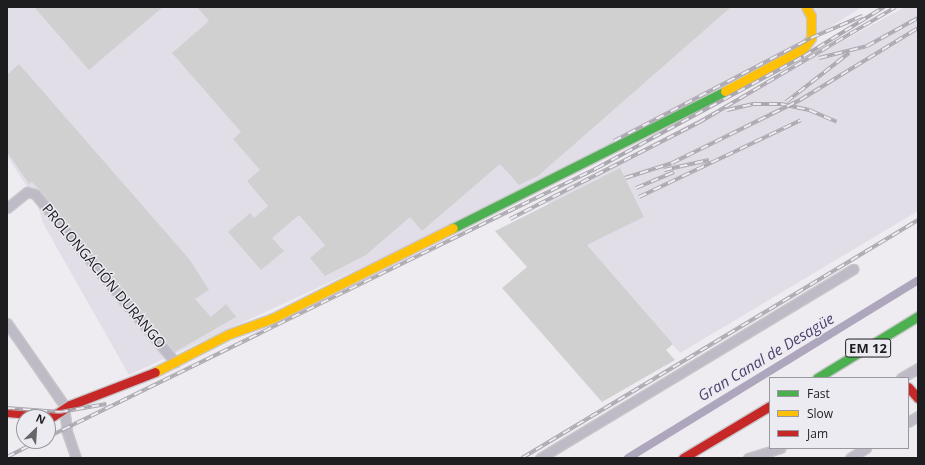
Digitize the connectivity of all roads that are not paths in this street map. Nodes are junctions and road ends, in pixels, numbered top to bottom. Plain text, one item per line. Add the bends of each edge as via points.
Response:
1 (806, 7) edge
2 (7, 208) edge
3 (853, 269) dead end
4 (918, 316) edge
5 (7, 323) edge
6 (918, 328) edge
7 (891, 345) dead end
8 (175, 362) junction
9 (918, 368) edge
10 (851, 370) dead end
11 (819, 377) edge
12 (840, 377) edge
13 (903, 377) edge
14 (909, 389) edge
15 (918, 398) edge
16 (65, 407) junction
17 (769, 407) edge
18 (7, 412) edge
19 (918, 416) edge
20 (769, 419) edge
21 (909, 421) edge
22 (780, 449) edge
23 (864, 449) edge
24 (771, 456) edge
25 (76, 458) edge
26 (540, 458) edge
27 (683, 458) edge
28 (704, 458) edge
29 (748, 458) edge
30 (850, 458) edge

1 - 8 main road via 812,27 808,43 788,59 273,318 229,334
2 - 8 street, PROLONGACIÓN DURANGO via 31,192
3 - 26 street
4 - 11 main road, EM 12
5 - 16 street
6 - 7 main road, EM 12
8 - 16 main road via 127,385
9 - 13 street
10 - 12 main road, EM 12
14 - 15 main road
16 - 18 main road via 47,417
16 - 25 street via 67,432
17 - 27 main road
19 - 21 street
20 - 28 main road
22 - 24 street
23 - 30 street
24 - 29 street

